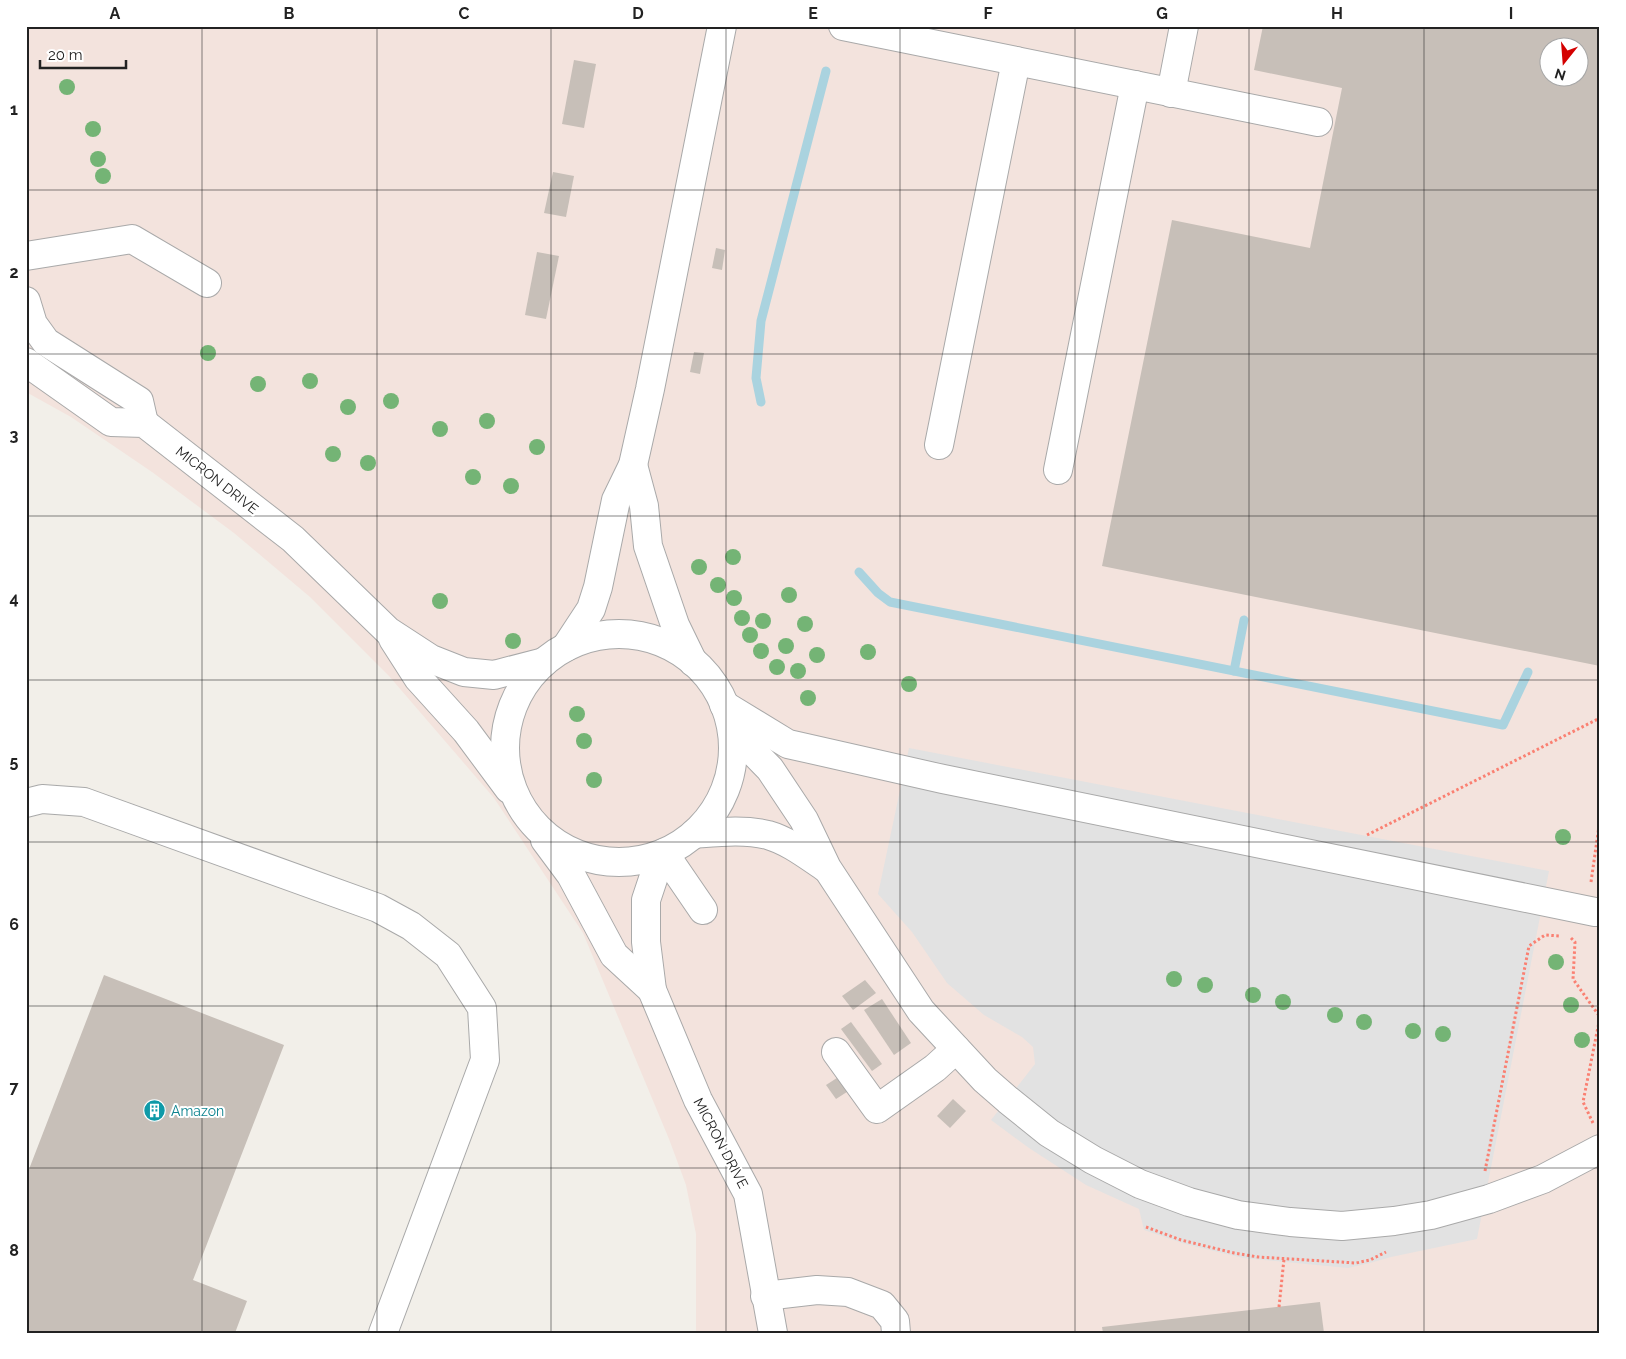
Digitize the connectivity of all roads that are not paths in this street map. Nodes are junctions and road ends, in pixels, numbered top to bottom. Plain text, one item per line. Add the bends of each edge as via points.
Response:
1 (722, 26) edge
2 (843, 26) edge
3 (1184, 26) edge
4 (1016, 61) junction
5 (1135, 85) junction
6 (1171, 93) junction
7 (1318, 122) dead end
8 (26, 256) edge
9 (207, 283) dead end
10 (26, 301) edge
11 (26, 362) edge
12 (144, 423) junction
13 (939, 445) dead end
14 (633, 465) junction
15 (1058, 470) dead end
16 (388, 631) junction
17 (555, 655) junction
18 (693, 662) junction
19 (728, 717) junction
20 (518, 802) junction
21 (26, 803) edge
22 (535, 826) junction
23 (694, 834) junction
24 (664, 853) junction
25 (828, 868) junction
26 (703, 910) dead end
27 (1600, 912) edge
28 (652, 990) junction
29 (956, 1049) junction
30 (836, 1052) dead end
31 (1598, 1138) edge
32 (765, 1296) junction
33 (383, 1333) edge
34 (772, 1333) edge
35 (896, 1333) edge

1 - 14 lane
2 - 4 lane
3 - 6 lane
4 - 5 lane
4 - 13 lane
5 - 6 lane
5 - 15 lane
6 - 7 lane
8 - 9 lane via 132,239
10 - 12 lane via 33,324 46,342 139,401
11 - 12 lane via 111,422
12 - 16 lane, MICRON DRIVE via 293,540
14 - 17 lane via 616,500 591,609
14 - 18 lane via 644,506 648,546 675,625
16 - 17 lane, MICRON DRIVE via 431,658 464,672 494,675
16 - 20 lane, MICRON DRIVE via 418,678 466,731
17 - 18 lane, MICRON DRIVE via 587,639 632,636 654,640
17 - 20 lane via 524,685 511,712 505,743 508,773
18 - 19 lane via 711,682
19 - 23 lane via 733,753 730,776 711,817
19 - 25 lane via 770,769 804,820
19 - 27 lane via 788,744
20 - 22 lane, MICRON DRIVE
21 - 33 lane via 42,798 84,802 378,908 411,926 448,955 482,1008 485,1060
22 - 24 lane via 556,844 582,856 609,862 637,861
22 - 28 lane, MICRON DRIVE via 570,875 614,954
23 - 24 lane
23 - 25 lane via 738,831 769,836 791,845
24 - 26 lane
24 - 28 lane, MICRON DRIVE via 646,900 646,942
25 - 29 lane via 921,1011
28 - 32 lane, MICRON DRIVE via 698,1100 748,1194
29 - 30 lane via 877,1109
29 - 31 lane via 985,1080 1049,1133 1105,1166 1140,1184 1238,1215 1342,1226 1446,1212 1543,1179
32 - 34 lane, MICRON DRIVE
32 - 35 lane via 817,1290 848,1292 882,1304 895,1321

